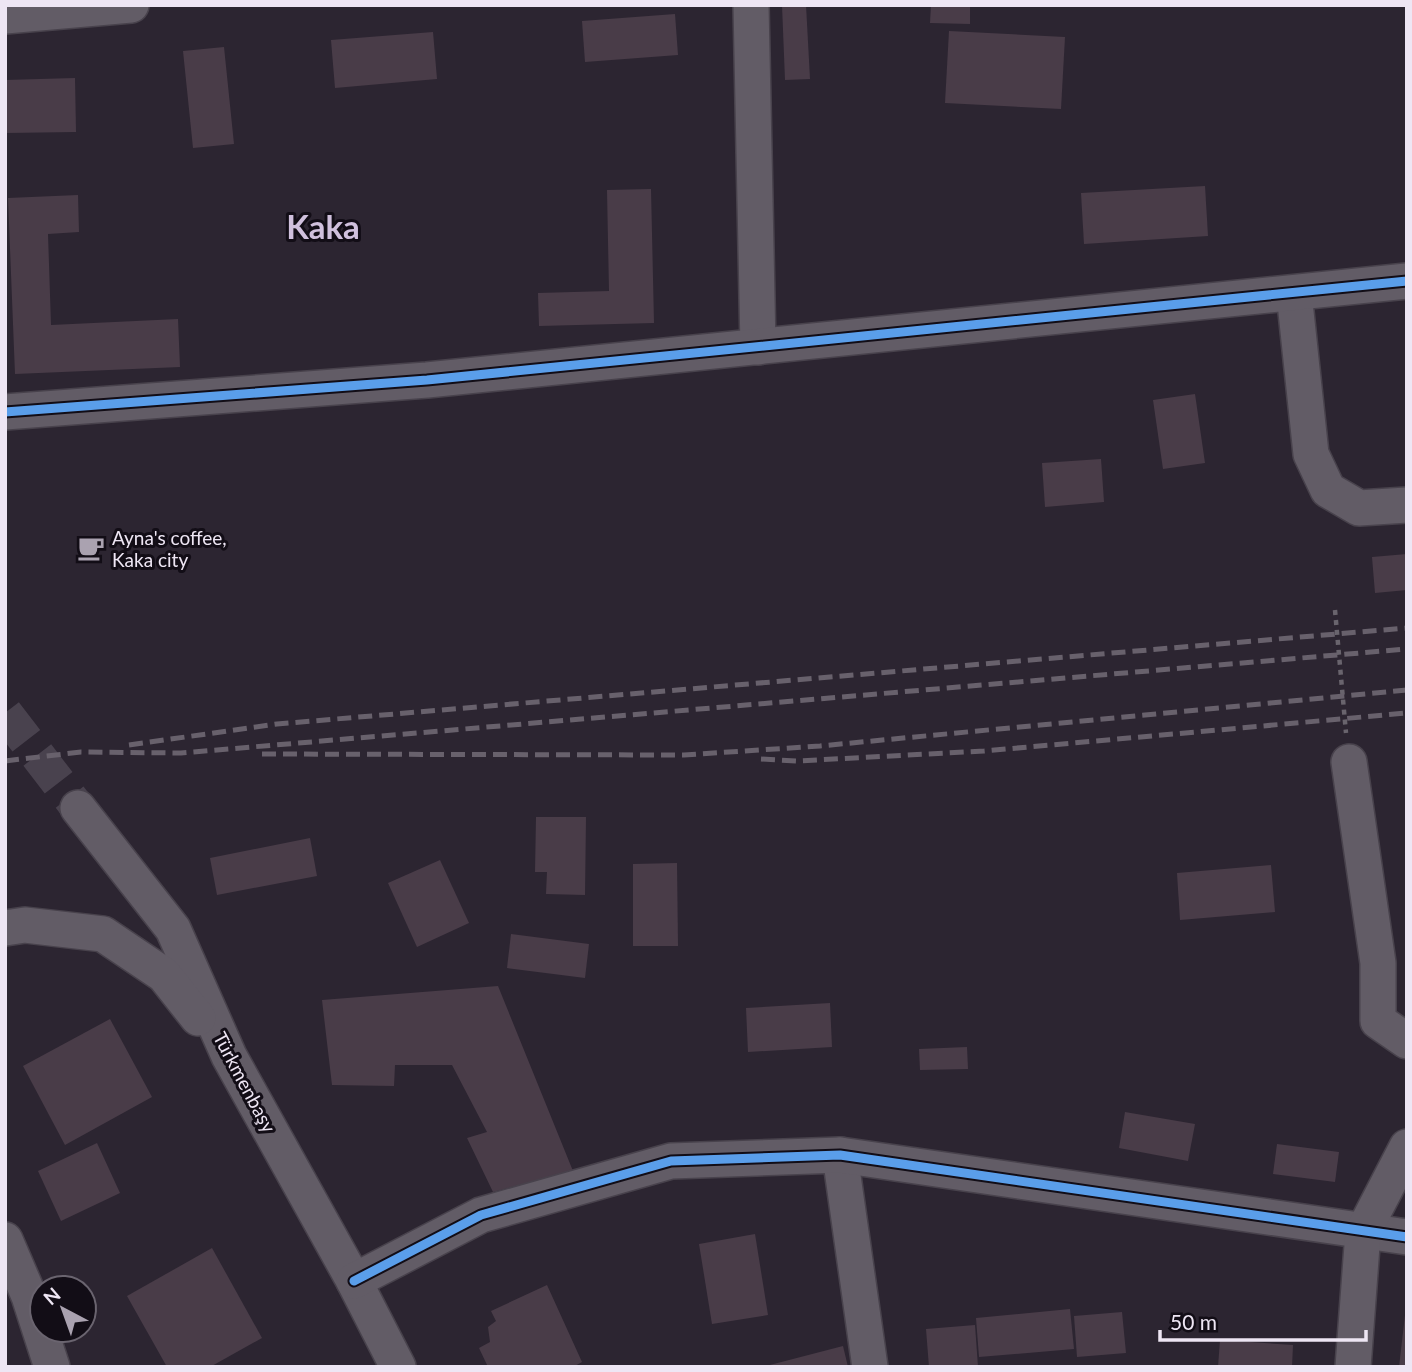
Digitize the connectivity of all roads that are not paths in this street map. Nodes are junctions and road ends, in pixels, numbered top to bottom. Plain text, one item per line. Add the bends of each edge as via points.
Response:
1 (131, 5) edge
2 (751, 5) edge
3 (5, 16) edge
4 (1407, 281) edge
5 (1294, 293) junction
6 (758, 347) junction
7 (5, 412) edge
8 (1407, 505) edge
9 (1349, 762) road end
10 (78, 808) tunnel mouth
11 (5, 928) edge
12 (1407, 1041) edge
13 (229, 1056) junction
14 (1407, 1147) edge
15 (840, 1155) junction
16 (1363, 1232) junction
17 (1407, 1237) edge
18 (5, 1240) edge
19 (354, 1281) junction
20 (52, 1367) edge
21 (398, 1367) edge
22 (870, 1367) edge
23 (1353, 1367) edge

1 - 3 street
2 - 6 street
4 - 5 street
5 - 6 street
5 - 8 street via 1311,454 1328,490 1359,508
6 - 7 street via 427,380
9 - 12 street via 1378,963 1378,1021
10 - 13 street, Türkmenbaşy via 173,929
11 - 13 street via 24,925 103,934 164,975
13 - 19 street, Türkmenbaşy
14 - 16 street
15 - 16 street
15 - 19 street via 671,1161 481,1215
15 - 22 street
16 - 17 street
16 - 23 street
18 - 20 street
19 - 21 street, Türkmenbaşy

